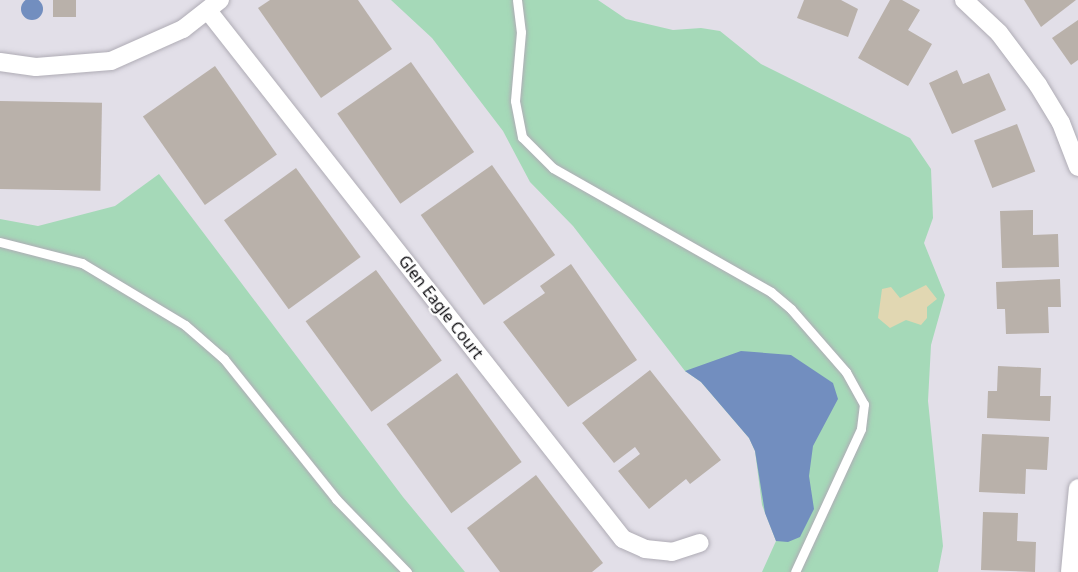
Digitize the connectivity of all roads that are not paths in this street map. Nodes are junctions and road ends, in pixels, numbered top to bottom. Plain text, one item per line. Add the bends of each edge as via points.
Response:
1 (518, 0) edge
2 (964, 0) edge
3 (215, 6) edge
4 (0, 62) edge
5 (1078, 167) edge
6 (0, 242) edge
7 (1078, 488) edge
8 (700, 543) dead end
9 (407, 572) edge
10 (795, 572) edge
11 (1070, 572) edge

1 - 10 lane via 521,32 515,101 522,137 553,168 771,292 846,372 864,404 861,429
2 - 5 street via 999,33 1038,85 1061,123
3 - 4 street via 153,45 111,61 36,67
3 - 8 street, Glen Eagle Court via 623,539 645,549 672,552
6 - 9 lane via 82,263 185,325 224,359 336,499
7 - 11 street

